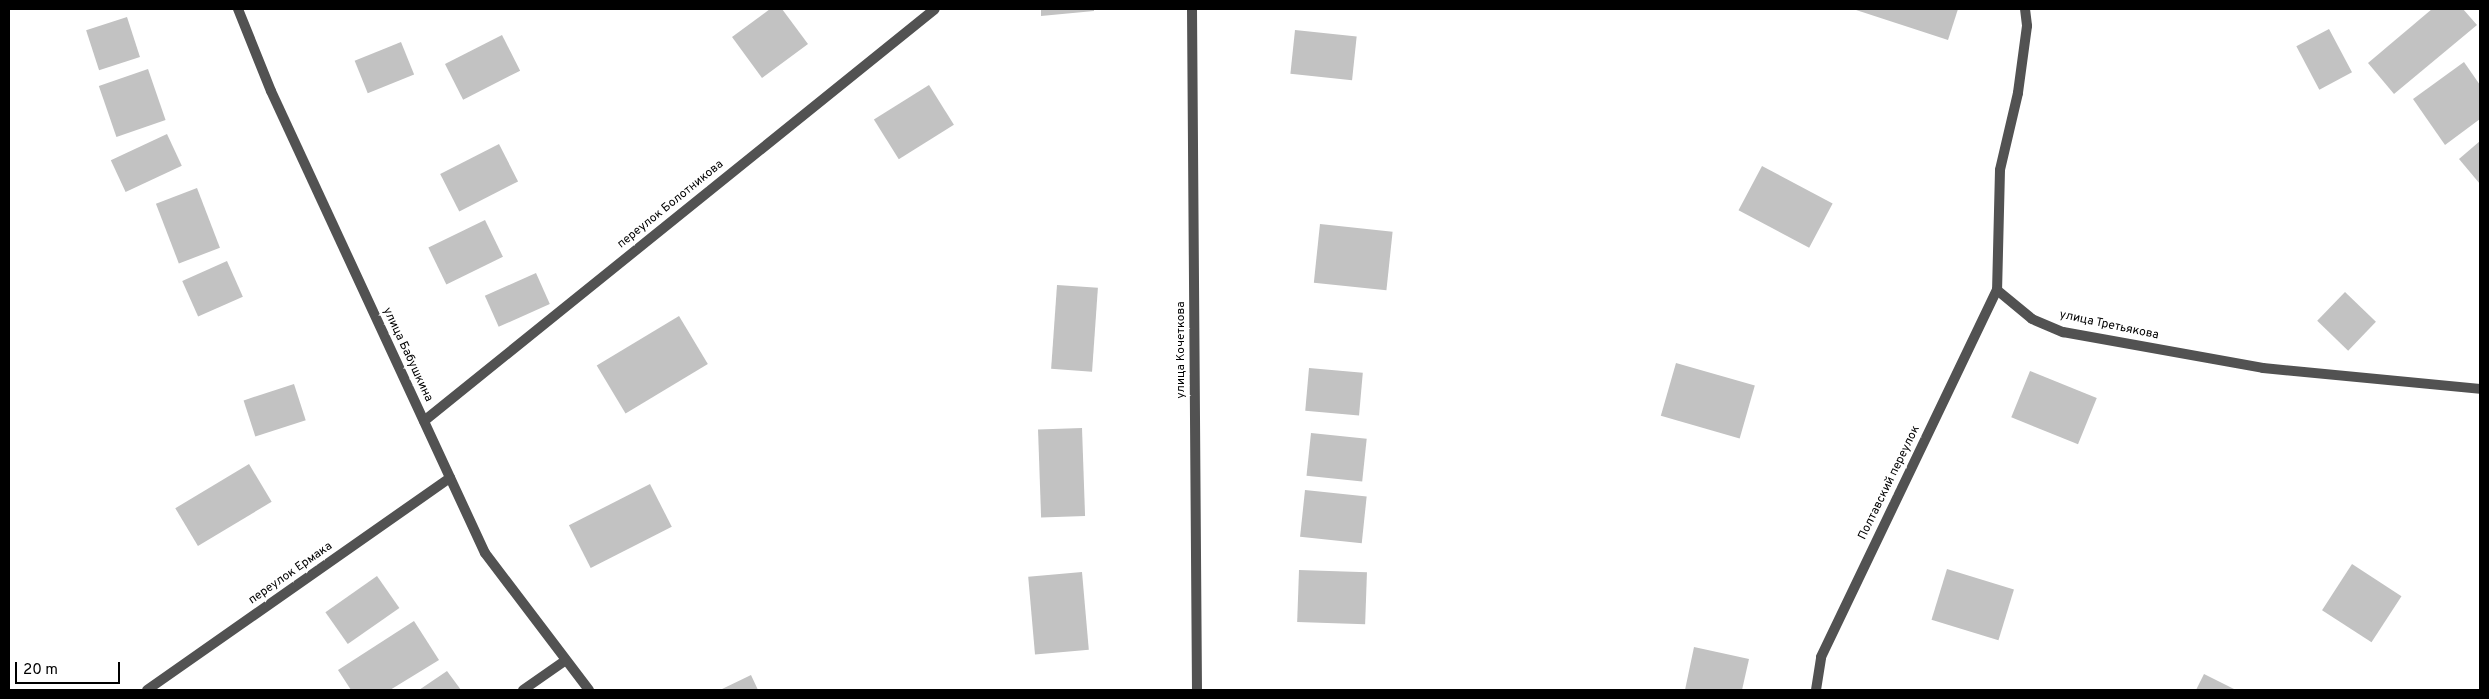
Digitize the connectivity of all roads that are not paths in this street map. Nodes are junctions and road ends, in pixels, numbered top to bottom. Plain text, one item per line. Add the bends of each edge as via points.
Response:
1 (238, 9) edge
2 (935, 9) edge
3 (1192, 9) edge
4 (2025, 9) edge
5 (1997, 290) junction
6 (2480, 389) edge
7 (424, 421) junction
8 (450, 478) junction
9 (566, 660) junction
10 (146, 690) edge
11 (522, 690) edge
12 (589, 690) edge
13 (1197, 690) edge
14 (1816, 690) edge

1 - 7 street, улица Бабушкина via 271,91
2 - 7 street, переулок Болотникова
3 - 13 street, улица Кочеткова
4 - 5 street via 2018,93 2000,170
5 - 6 street, улица Третьякова via 2032,320 2063,332 2263,368
5 - 14 street, Полтавский переулок via 1821,657
7 - 8 street, улица Бабушкина
8 - 9 street, улица Бабушкина via 485,553
8 - 10 street, переулок Ермака
9 - 11 street
9 - 12 street, улица Бабушкина

